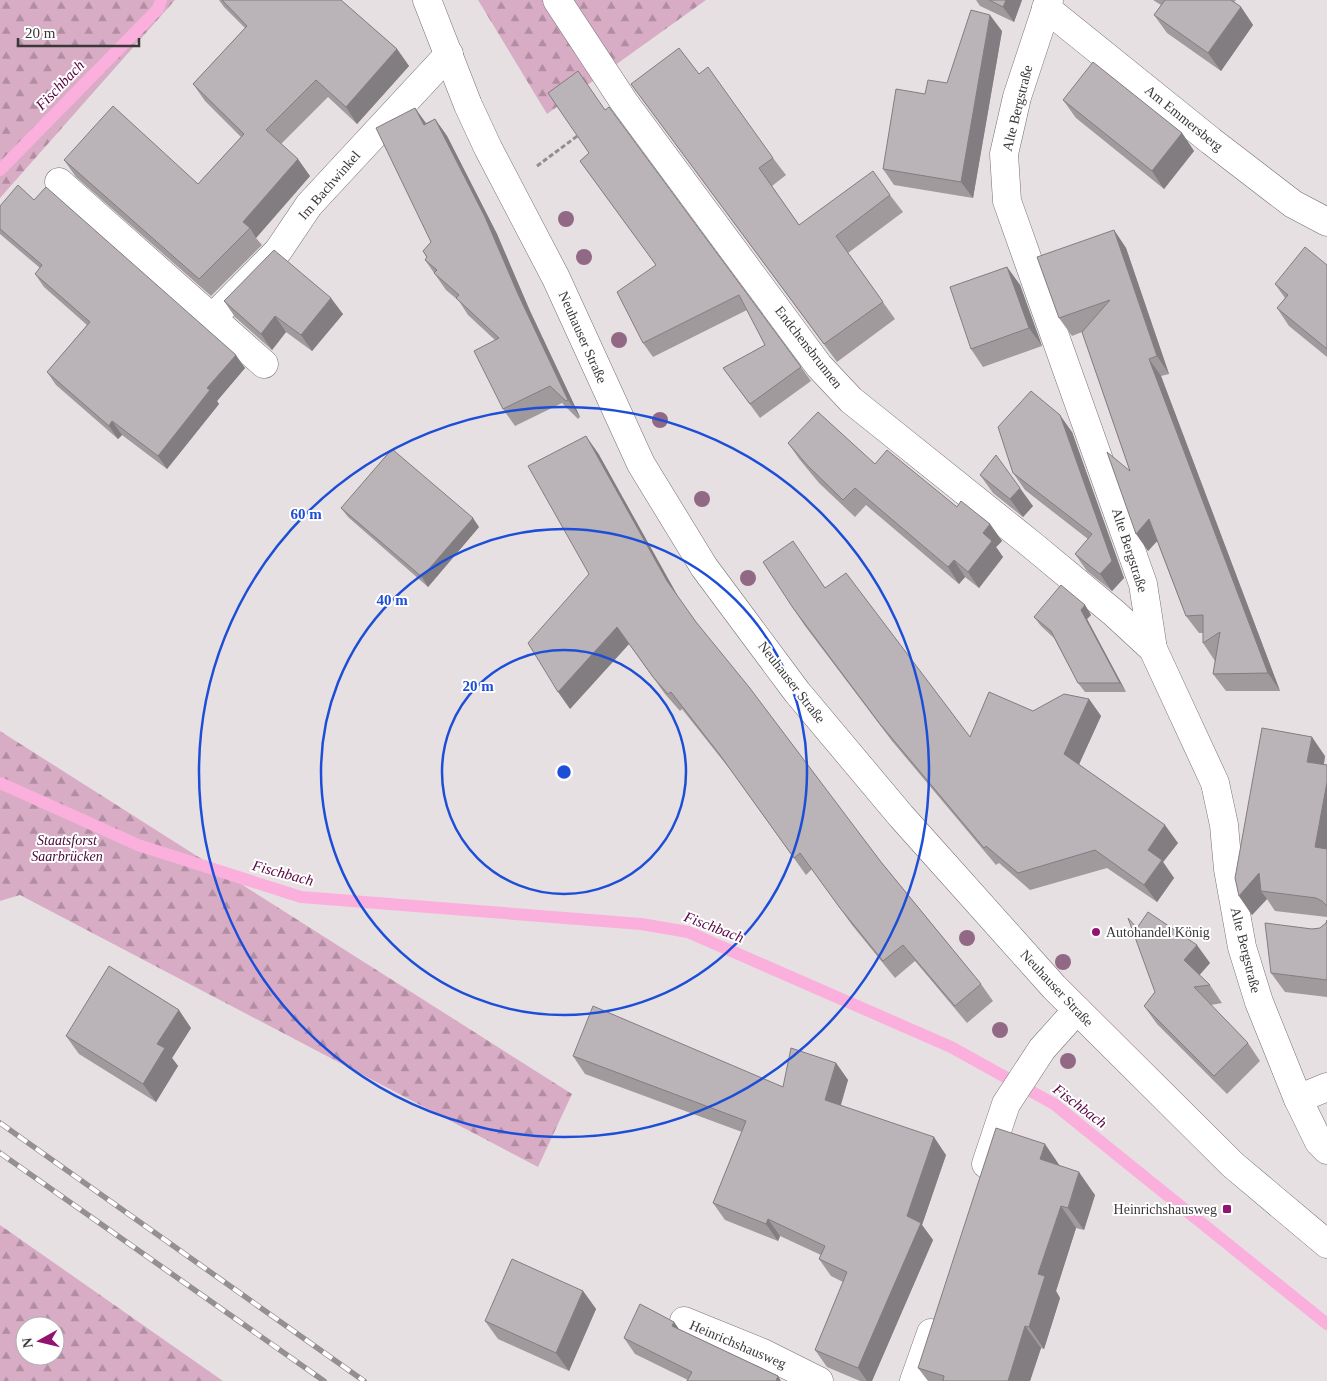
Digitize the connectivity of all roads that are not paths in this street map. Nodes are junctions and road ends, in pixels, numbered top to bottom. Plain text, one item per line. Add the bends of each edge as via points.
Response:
1 (427, 0) edge
2 (557, 0) edge
3 (1048, 4) edge
4 (449, 54) junction
5 (59, 182) dead end
6 (1327, 222) edge
7 (212, 318) junction
8 (264, 364) dead end
9 (1153, 649) junction
10 (1077, 1010) junction
11 (1327, 1087) edge
12 (1298, 1098) junction
13 (1327, 1150) edge
14 (978, 1190) edge
15 (1327, 1244) edge
16 (939, 1313) edge
17 (684, 1321) dead end
18 (819, 1381) edge
19 (914, 1381) edge

1 - 4 street, Neuhauser Straße
2 - 9 street, Endchensbrunnen via 624,102 819,366 851,400 1039,551
3 - 6 street, Am Emmersberg via 1211,141 1293,204
3 - 9 street, Alte Bergstraße via 1017,97 1004,154 1007,201 1143,584
4 - 7 street, Im Bachwinkel via 310,205 278,251
4 - 10 street, Neuhauser Straße via 488,148 556,278 641,464 704,567 798,692 895,808
5 - 7 street
7 - 8 street
9 - 12 street, Alte Bergstraße via 1215,783 1242,947 1259,1002
10 - 14 street via 1028,1068 1006,1104
10 - 15 street, Neuhauser Straße via 1233,1164
11 - 12 street
12 - 13 street, Alte Bergstraße via 1319,1142
16 - 19 street
17 - 18 street, Heinrichshausweg via 763,1353

